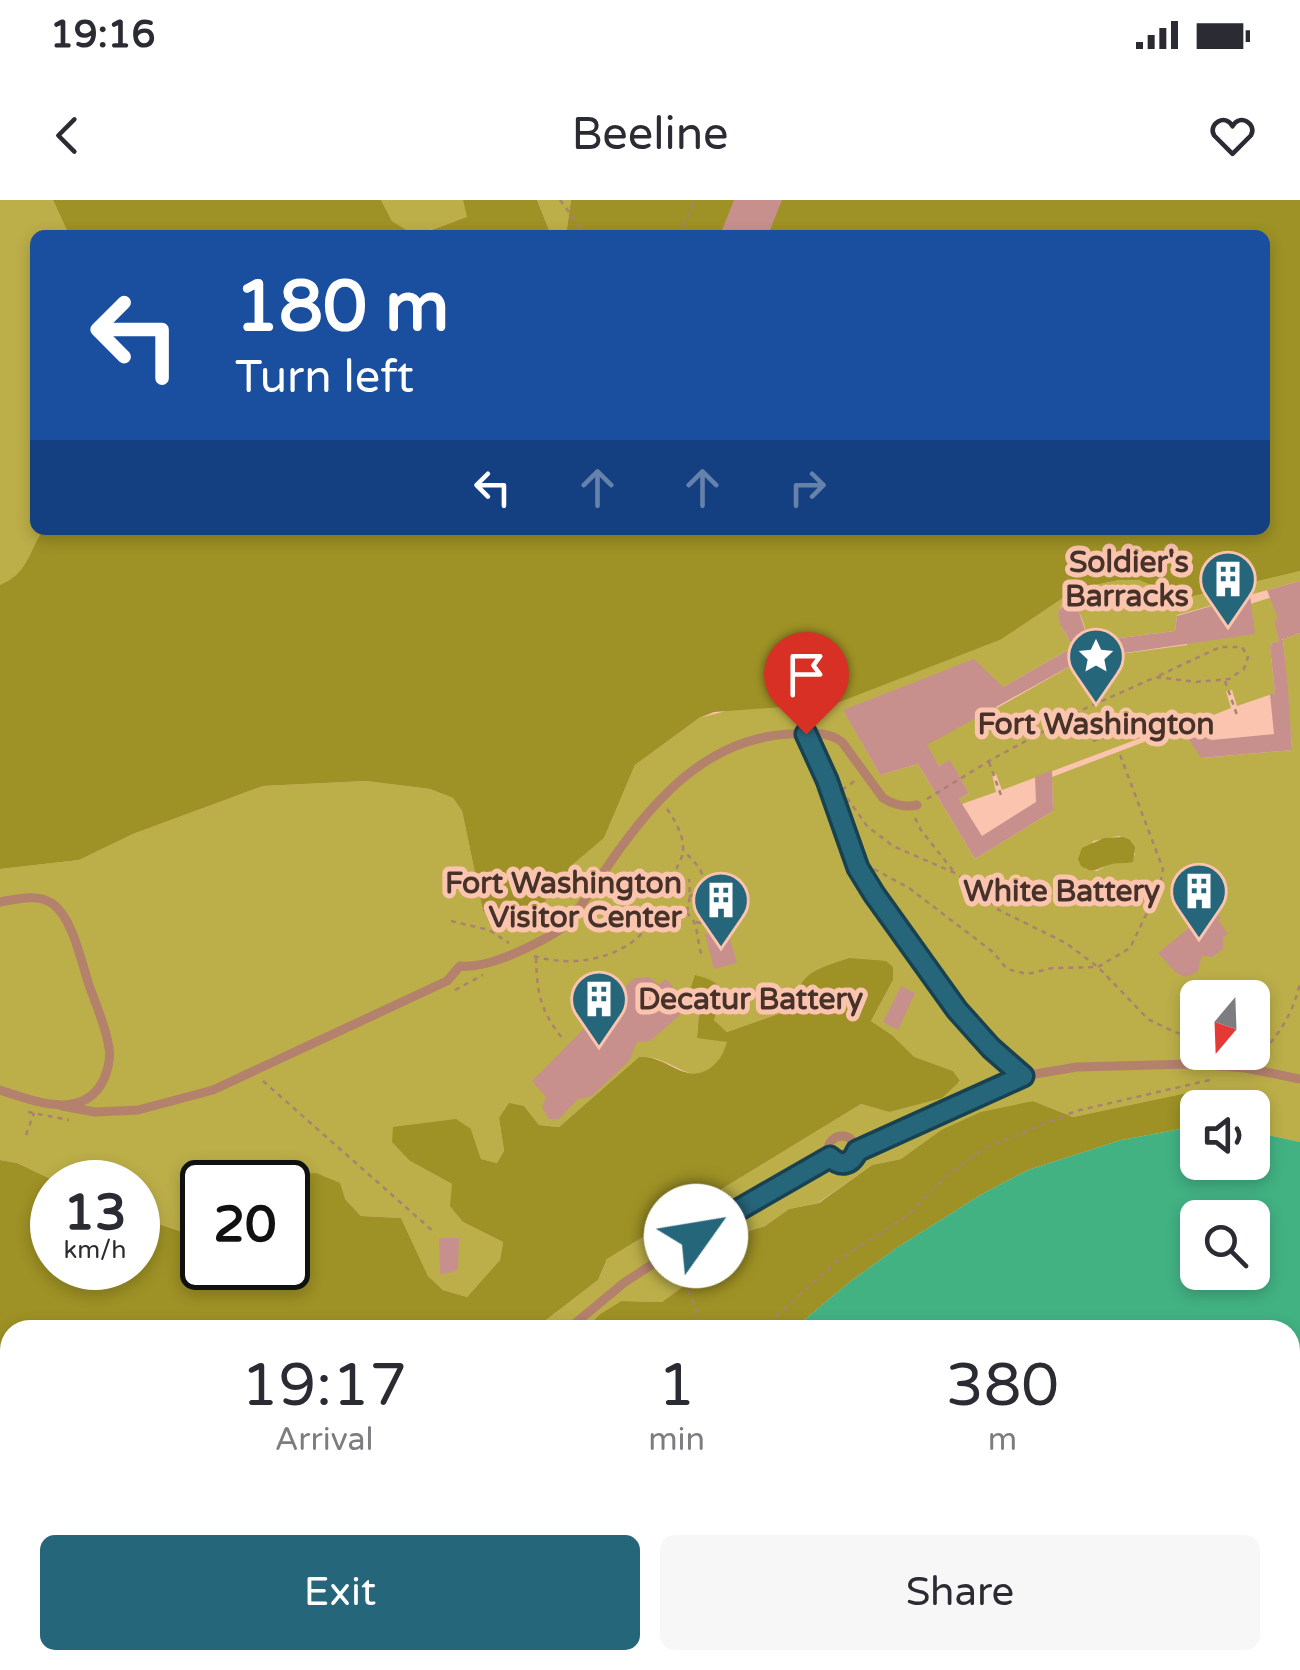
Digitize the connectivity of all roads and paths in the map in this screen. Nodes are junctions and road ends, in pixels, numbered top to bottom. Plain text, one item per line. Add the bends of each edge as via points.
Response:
1 (560, 200) edge
2 (696, 200) edge
3 (582, 230) edge
4 (681, 230) edge
5 (1156, 676) junction
6 (1225, 679) junction
7 (1237, 715) dead end
8 (1130, 728) dead end
9 (1119, 732) dead end
10 (806, 734) junction
11 (1104, 738) dead end
12 (1093, 741) dead end
13 (1119, 752) dead end
14 (989, 761) junction
15 (865, 773) junction
16 (936, 795) dead end
17 (1002, 798) dead end
18 (660, 800) junction
19 (913, 806) joint
20 (683, 850) junction
21 (856, 860) junction
22 (955, 873) junction
23 (689, 879) dead end
24 (690, 896) junction
25 (0, 902) edge
26 (687, 912) junction
27 (450, 921) dead end
28 (696, 922) junction
29 (732, 926) dead end
30 (522, 950) junction
31 (536, 956) junction
32 (702, 956) dead end
33 (1098, 967) junction
34 (1300, 983) edge
35 (1180, 1034) edge
36 (562, 1038) dead end
37 (1270, 1044) edge
38 (1180, 1064) edge
39 (1256, 1070) edge
40 (1023, 1076) junction
41 (1218, 1078) dead end
42 (1300, 1079) edge
43 (262, 1080) dead end
44 (0, 1090) edge
45 (37, 1102) junction
46 (62, 1106) junction
47 (26, 1135) dead end
48 (857, 1151) junction
49 (830, 1157) junction
50 (434, 1232) dead end
51 (668, 1255) junction
52 (579, 1320) edge
53 (699, 1320) edge
54 (772, 1320) edge

1 - 3 path
2 - 4 path
5 - 6 path
5 - 6 path via 1220,647 1242,647 1248,657 1244,670
5 - 14 path
6 - 7 path
8 - 9 path
10 - 15 lane via 834,736
10 - 18 lane via 769,736 733,748 686,774
10 - 21 lane
11 - 12 path
13 - 33 path via 1163,869 1130,948
14 - 16 path
14 - 17 path
15 - 19 lane via 883,798
15 - 22 path via 842,790 866,826 893,846
18 - 20 path via 677,823
18 - 30 lane via 568,924
19 - 22 path via 921,830
20 - 24 path via 673,882
20 - 24 path via 705,882
21 - 33 path via 909,888 1007,969 1027,974
21 - 40 lane via 957,1010
22 - 33 path via 1000,910 1066,942
23 - 24 path
24 - 26 path
25 - 46 lane via 41,899 58,908 106,1036 109,1063 100,1086
26 - 28 path
26 - 31 path via 666,910 632,942 606,955 580,961
27 - 30 path via 489,930
28 - 29 path
28 - 32 path
30 - 31 path
30 - 46 lane via 460,966 447,981 213,1090 138,1110
31 - 36 path via 542,1007
33 - 35 path via 1148,1019
34 - 37 path
38 - 40 lane
39 - 42 lane
40 - 48 lane
41 - 54 path via 1076,1111 985,1148
43 - 50 path
44 - 45 lane
45 - 46 lane
45 - 47 path
48 - 49 lane via 846,1164
48 - 49 lane via 848,1136 839,1136 831,1140
49 - 51 lane
51 - 52 lane
51 - 53 path

